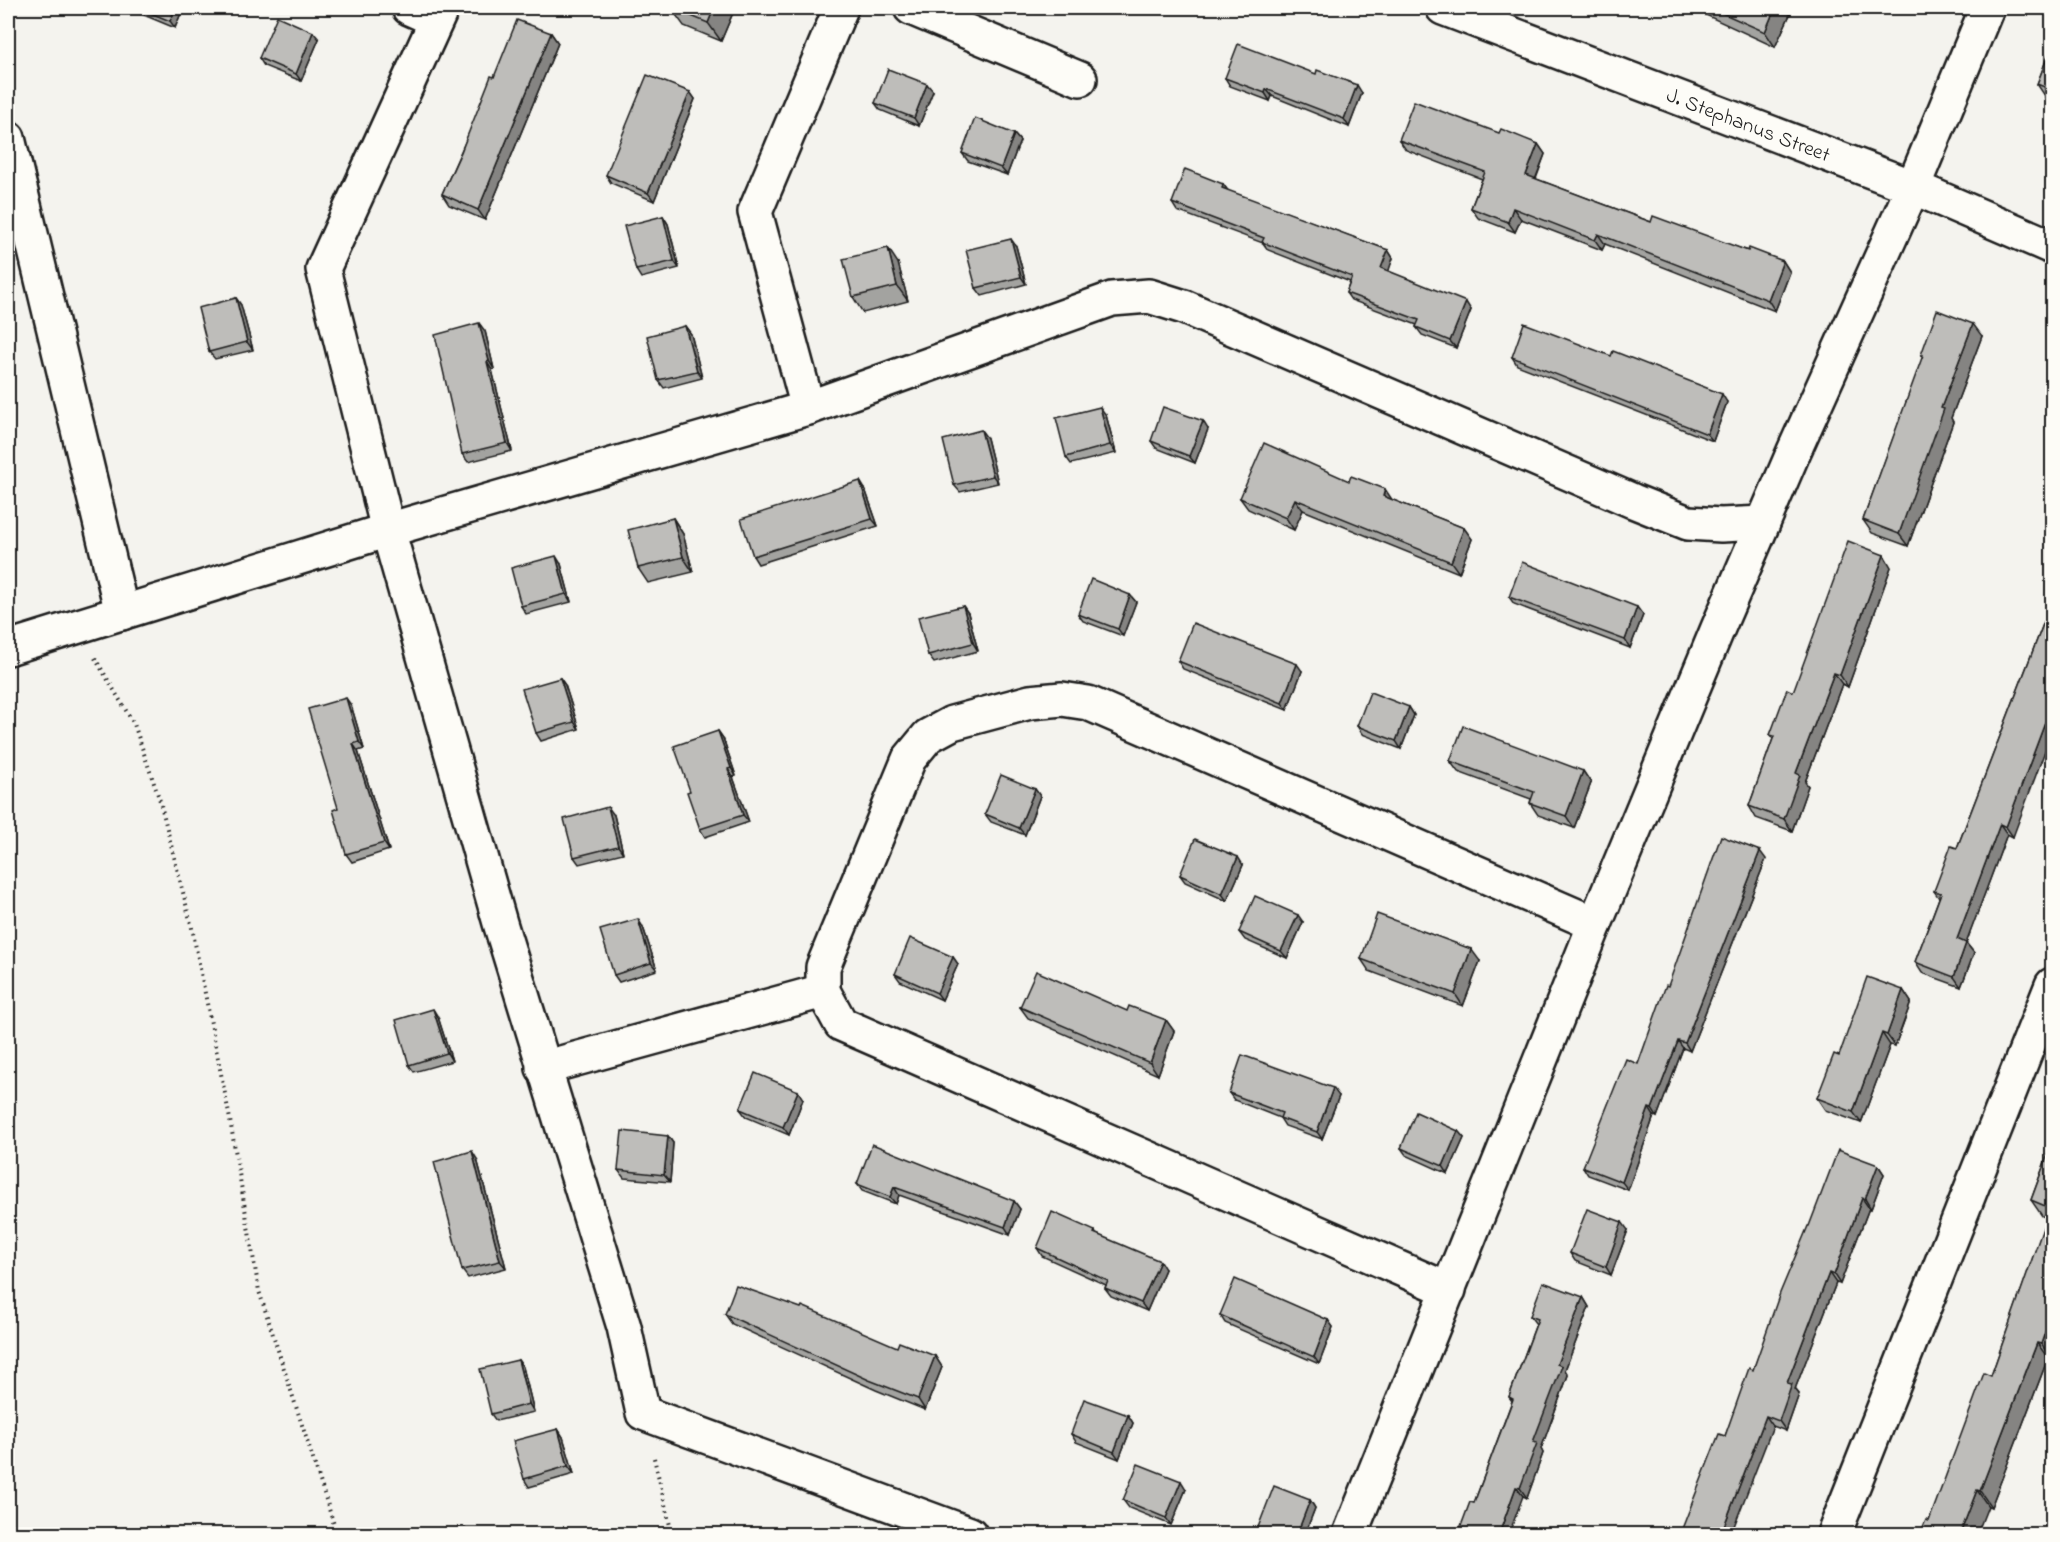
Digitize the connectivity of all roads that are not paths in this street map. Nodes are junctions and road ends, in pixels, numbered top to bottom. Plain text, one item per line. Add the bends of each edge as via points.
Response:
1 (841, 8) edge
2 (911, 8) edge
3 (1443, 8) edge
4 (1987, 8) edge
5 (429, 12) edge
6 (1080, 79) dead end
7 (8, 138) edge
8 (1913, 188) junction
9 (2052, 247) edge
10 (808, 408) junction
11 (1763, 523) junction
12 (388, 530) junction
13 (122, 613) junction
14 (8, 648) edge
15 (1595, 924) junction
16 (2052, 985) edge
17 (822, 991) junction
18 (543, 1068) junction
19 (1449, 1290) junction
20 (970, 1534) edge
21 (1350, 1534) edge
22 (1834, 1534) edge

1 - 10 street via 755,212
2 - 6 street
3 - 8 street, J. Stephanus Street
4 - 8 street
5 - 12 street via 323,269
7 - 13 street
8 - 9 street, J. Stephanus Street
8 - 11 street
10 - 11 street via 1112,299 1149,296 1184,307 1688,523
10 - 12 street
11 - 15 street
12 - 13 street
12 - 18 street
13 - 14 street
15 - 17 street via 1088,703 1062,699 1030,702 952,723 928,736 909,759 823,967
15 - 19 street
16 - 22 street
17 - 18 street
17 - 19 street via 841,1024
18 - 20 street via 624,1327 643,1413
19 - 21 street

